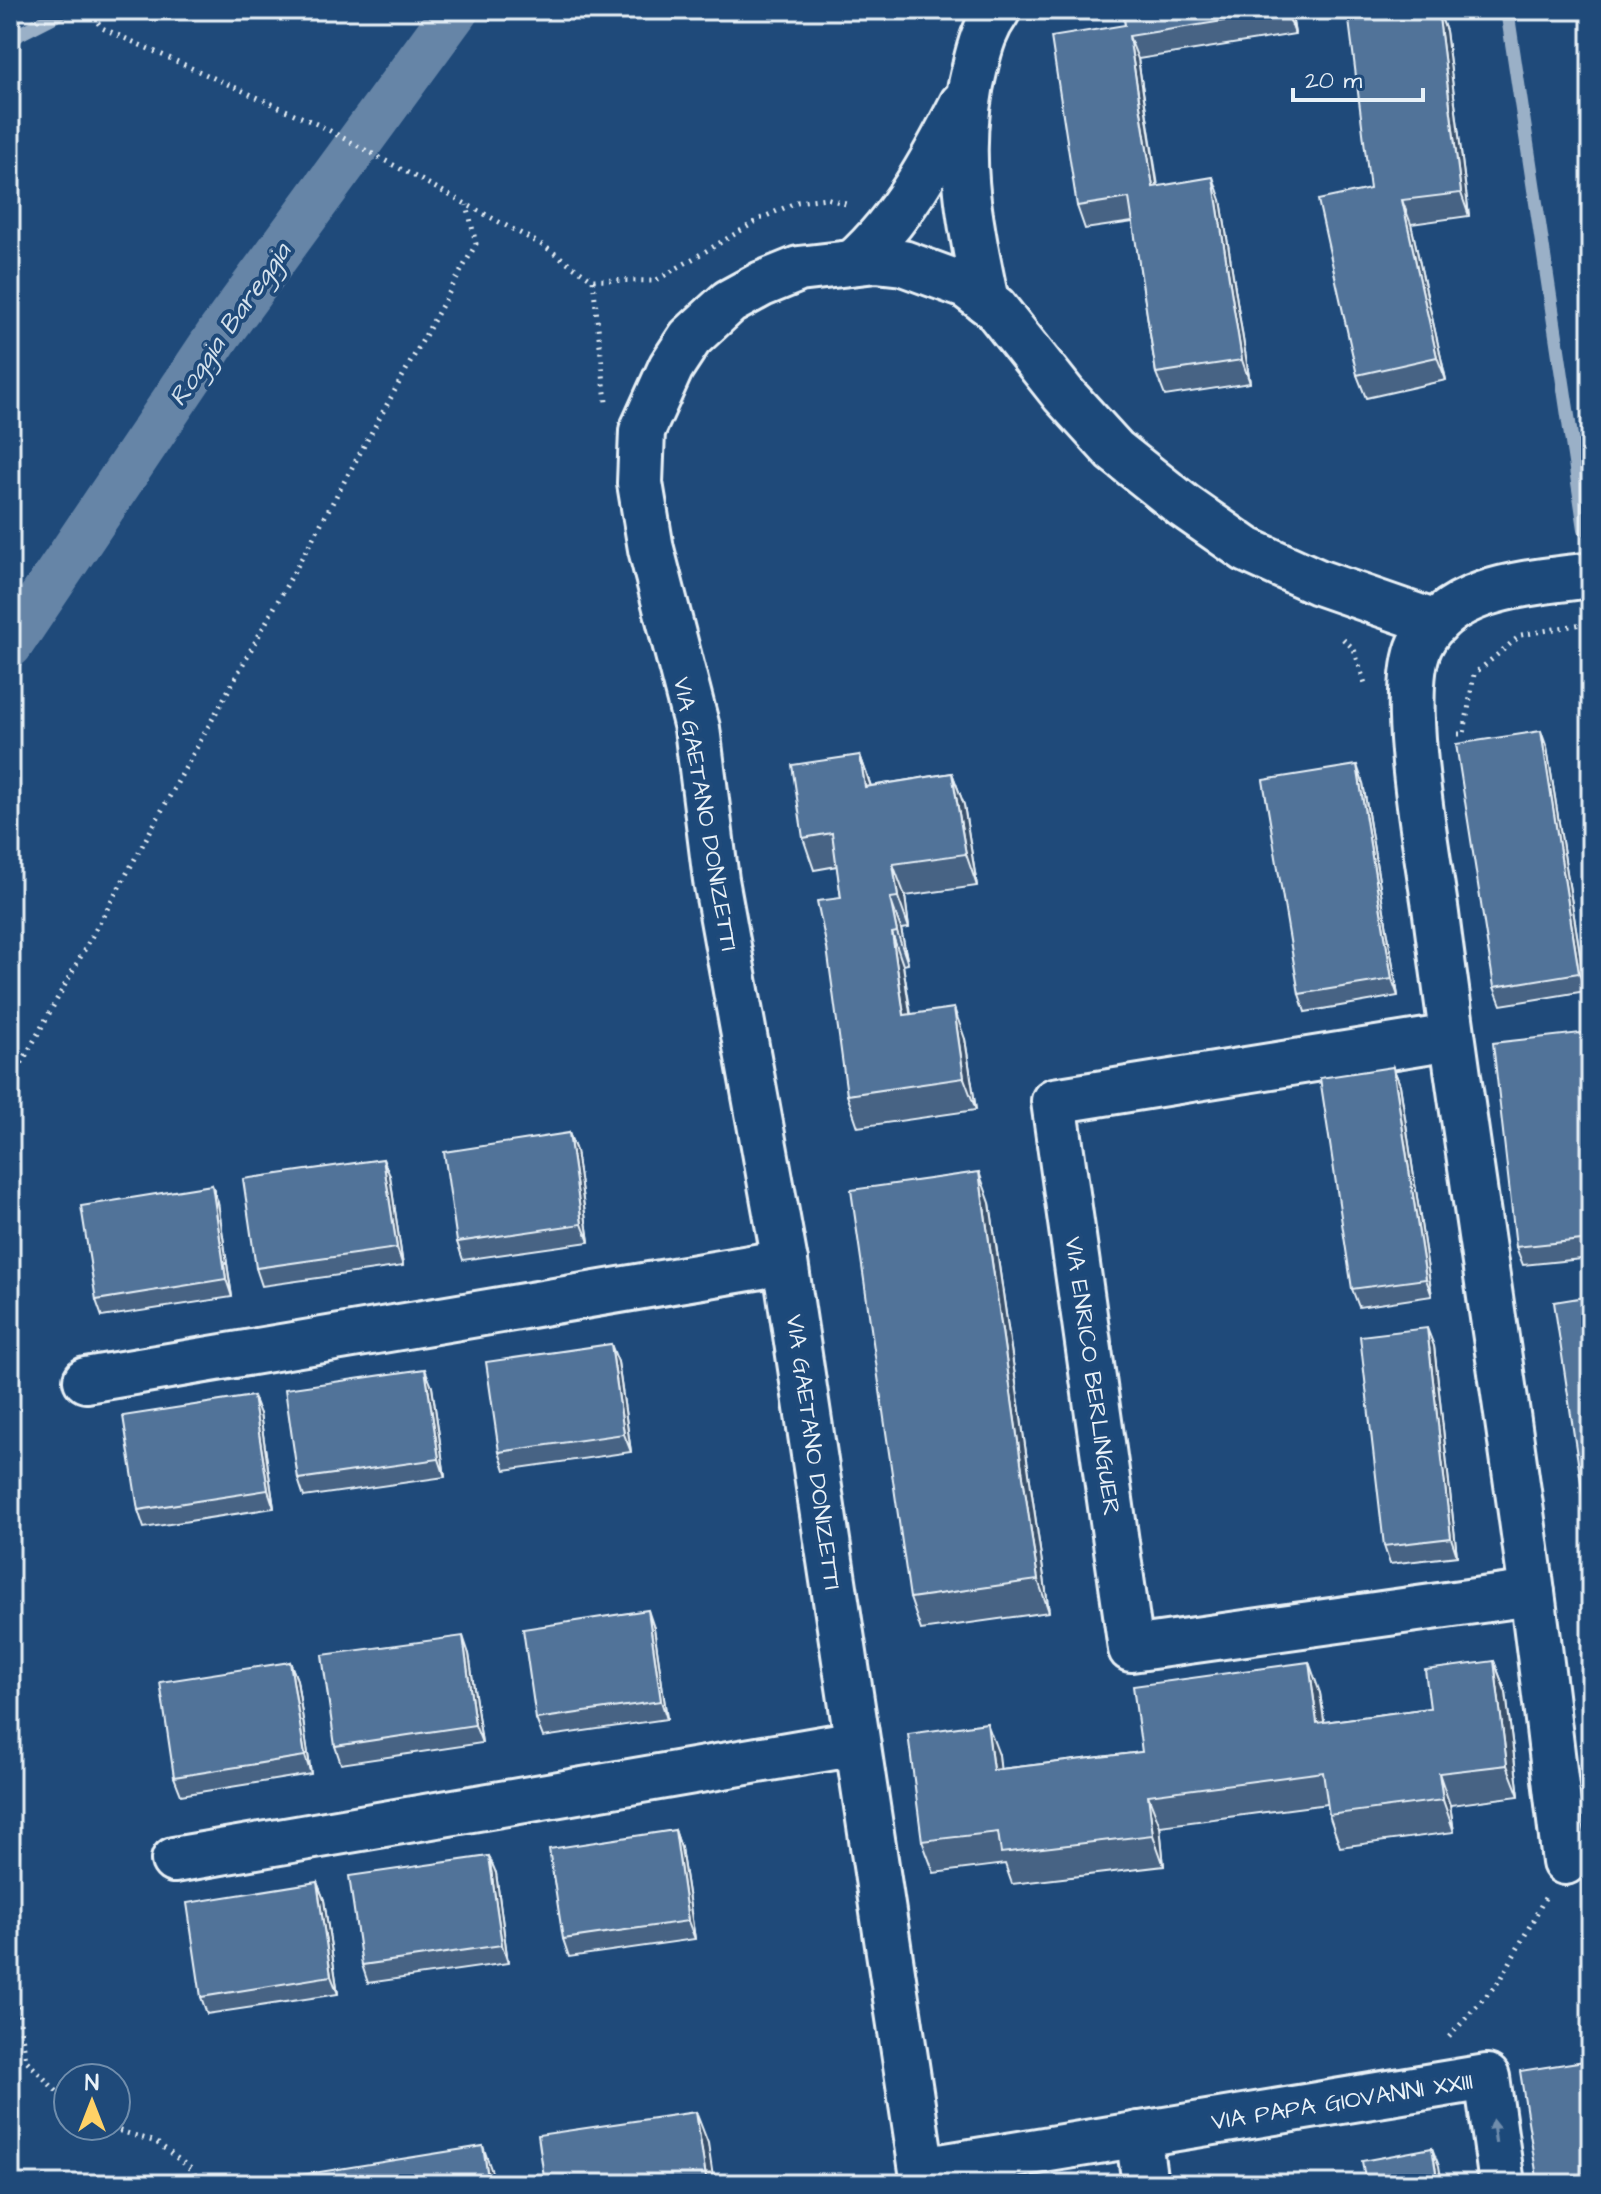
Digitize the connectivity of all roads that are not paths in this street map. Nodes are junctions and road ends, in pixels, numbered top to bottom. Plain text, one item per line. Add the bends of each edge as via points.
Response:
1 (998, 10) edge
2 (970, 88) junction
3 (854, 262) junction
4 (986, 301) junction
5 (1591, 575) edge
6 (1436, 623) junction
7 (1451, 1037) junction
8 (785, 1262) junction
9 (86, 1380) dead end
10 (1532, 1593) junction
11 (857, 1743) junction
12 (174, 1860) dead end
13 (1565, 1862) road end
14 (1138, 2134) junction
15 (923, 2177) edge
16 (1145, 2184) edge
17 (1502, 2184) edge

1 - 2 street via 985,29
2 - 3 street via 899,213
2 - 4 street via 963,131 965,185
3 - 4 street, VIA GAETANO DONIZETTI via 903,263 966,286
3 - 8 street, VIA GAETANO DONIZETTI via 799,269 729,302 690,338 642,431 640,483 651,549 697,728 716,880
4 - 6 street, VIA GAETANO DONIZETTI via 1115,451 1184,506 1247,550 1318,582
5 - 6 street via 1509,587 1466,601
6 - 7 street via 1420,646 1412,675 1413,738
7 - 10 street
7 - 10 street, VIA ENRICO BERLINGUER via 1054,1101 1131,1649
8 - 9 street
8 - 11 street, VIA GAETANO DONIZETTI
10 - 13 street
11 - 12 street
11 - 15 street, VIA GAETANO DONIZETTI
14 - 15 street, VIA PAPA GIOVANNI XXIII
14 - 16 street
17 -> 14 street, VIA PAPA GIOVANNI XXIII via 1487,2077

